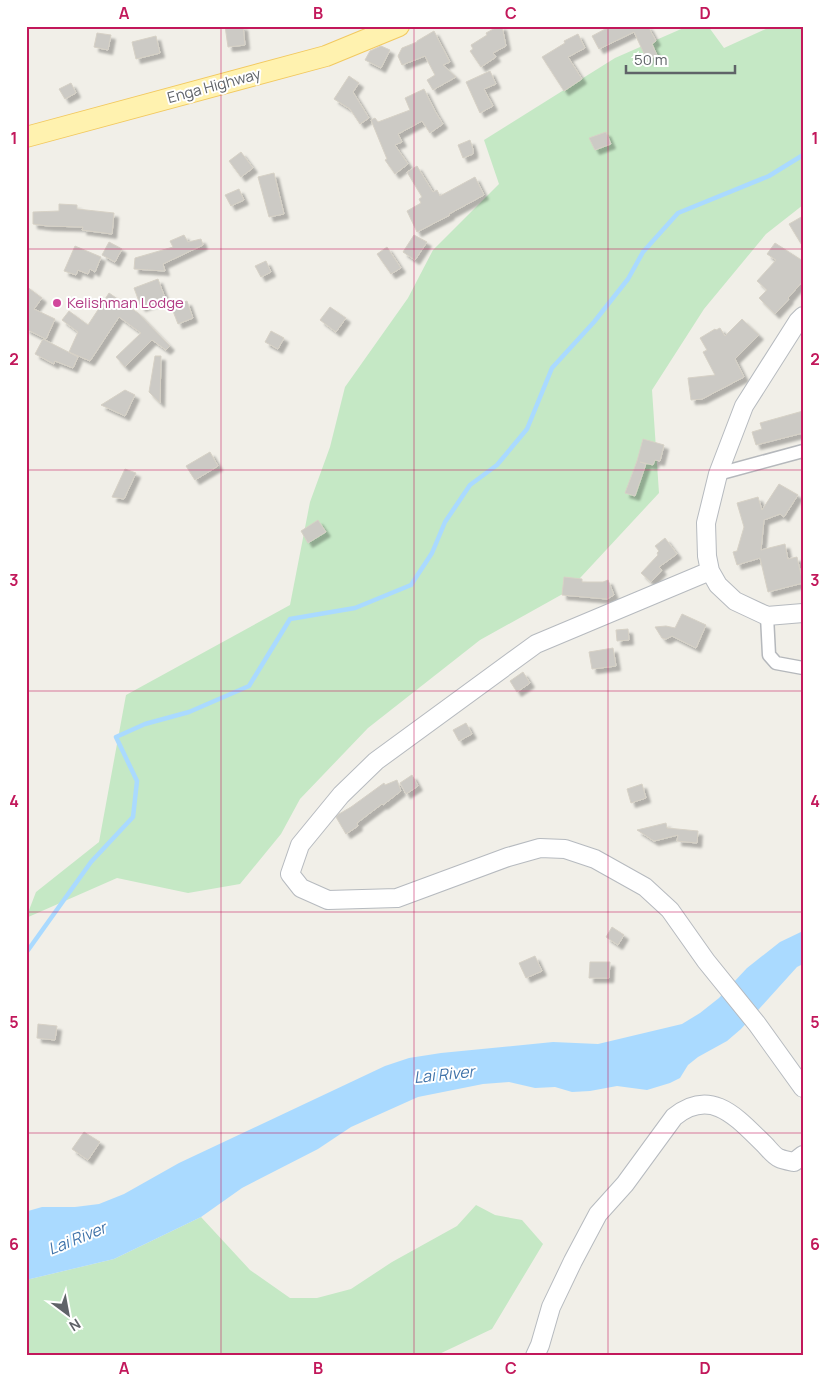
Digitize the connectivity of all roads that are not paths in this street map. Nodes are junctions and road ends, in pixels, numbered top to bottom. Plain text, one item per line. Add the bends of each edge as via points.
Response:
1 (399, 26) edge
2 (26, 137) edge
3 (803, 316) edge
4 (803, 451) edge
5 (718, 474) junction
6 (710, 571) junction
7 (803, 613) edge
8 (767, 616) junction
9 (803, 668) edge
10 (803, 1088) edge
11 (803, 1155) edge
12 (535, 1356) edge

1 - 2 main road, Enga Highway via 326,56
3 - 5 street via 744,406
4 - 5 street
5 - 6 street via 706,523
6 - 8 street via 718,585 735,601
6 - 10 street via 536,644 376,761 341,795 300,845 290,874 301,888 328,900 397,898 540,848 565,849 595,859 645,887 670,910
7 - 8 street
8 - 9 street via 769,655 776,663
11 - 12 street via 794,1162 778,1158 737,1118 714,1105 697,1104 683,1110 674,1117 625,1184 598,1214 552,1307

